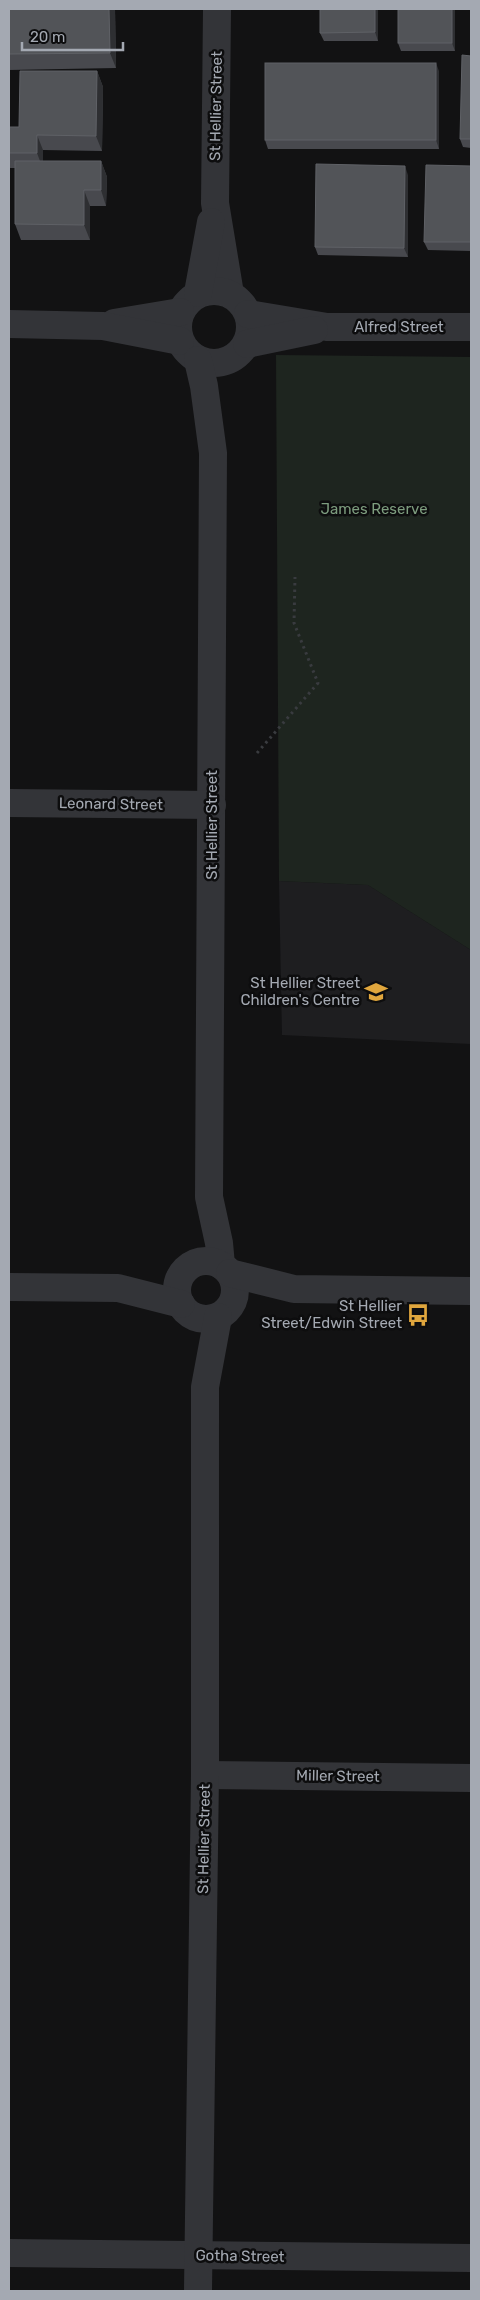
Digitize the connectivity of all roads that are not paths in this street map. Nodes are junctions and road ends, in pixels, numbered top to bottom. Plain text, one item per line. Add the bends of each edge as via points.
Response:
1 (217, 9) edge
2 (215, 203) junction
3 (230, 294) junction
4 (189, 303) junction
5 (248, 314) junction
6 (9, 324) edge
7 (103, 326) junction
8 (328, 327) junction
9 (471, 327) edge
10 (189, 350) junction
11 (237, 352) junction
12 (213, 453) junction
13 (9, 803) edge
14 (212, 805) junction
15 (209, 1197) junction
16 (226, 1269) junction
17 (186, 1270) junction
18 (9, 1287) edge
19 (118, 1288) junction
20 (294, 1289) junction
21 (471, 1291) edge
22 (185, 1309) junction
23 (224, 1312) junction
24 (205, 1387) junction
25 (205, 1775) junction
26 (471, 1778) edge
27 (9, 2253) edge
28 (198, 2255) junction
29 (471, 2258) edge
30 (198, 2291) edge

1 - 2 street, St Hellier Street
2 - 3 street, St Hellier Street
2 - 4 street, St Hellier Street
3 - 4 street via 209,290
3 - 5 street via 244,305
4 - 7 street
4 - 10 street via 177,322
5 - 8 street, Alfred Street
5 - 11 street via 250,334
6 - 7 street
7 - 10 street
8 - 9 street, Alfred Street
8 - 11 street, Alfred Street
10 - 11 street via 217,363
10 - 12 street, St Hellier Street via 204,386
11 - 12 street, St Hellier Street
12 - 14 street, St Hellier Street
13 - 14 street, Leonard Street
14 - 15 street, St Hellier Street
15 - 16 street, St Hellier Street
15 - 17 street, St Hellier Street
16 - 17 street via 206,1261
16 - 20 street
16 - 23 street via 236,1291
17 - 19 street
17 - 22 street via 178,1284
18 - 19 street
19 - 22 street
20 - 21 street
20 - 23 street
22 - 23 street via 208,1319
22 - 24 street, St Hellier Street
23 - 24 street, St Hellier Street
24 - 25 street, St Hellier Street
25 - 26 street, Miller Street
25 - 28 street, St Hellier Street
27 - 28 street, Gotha Street
28 - 29 street, Gotha Street
28 - 30 street, St Hellier Street

